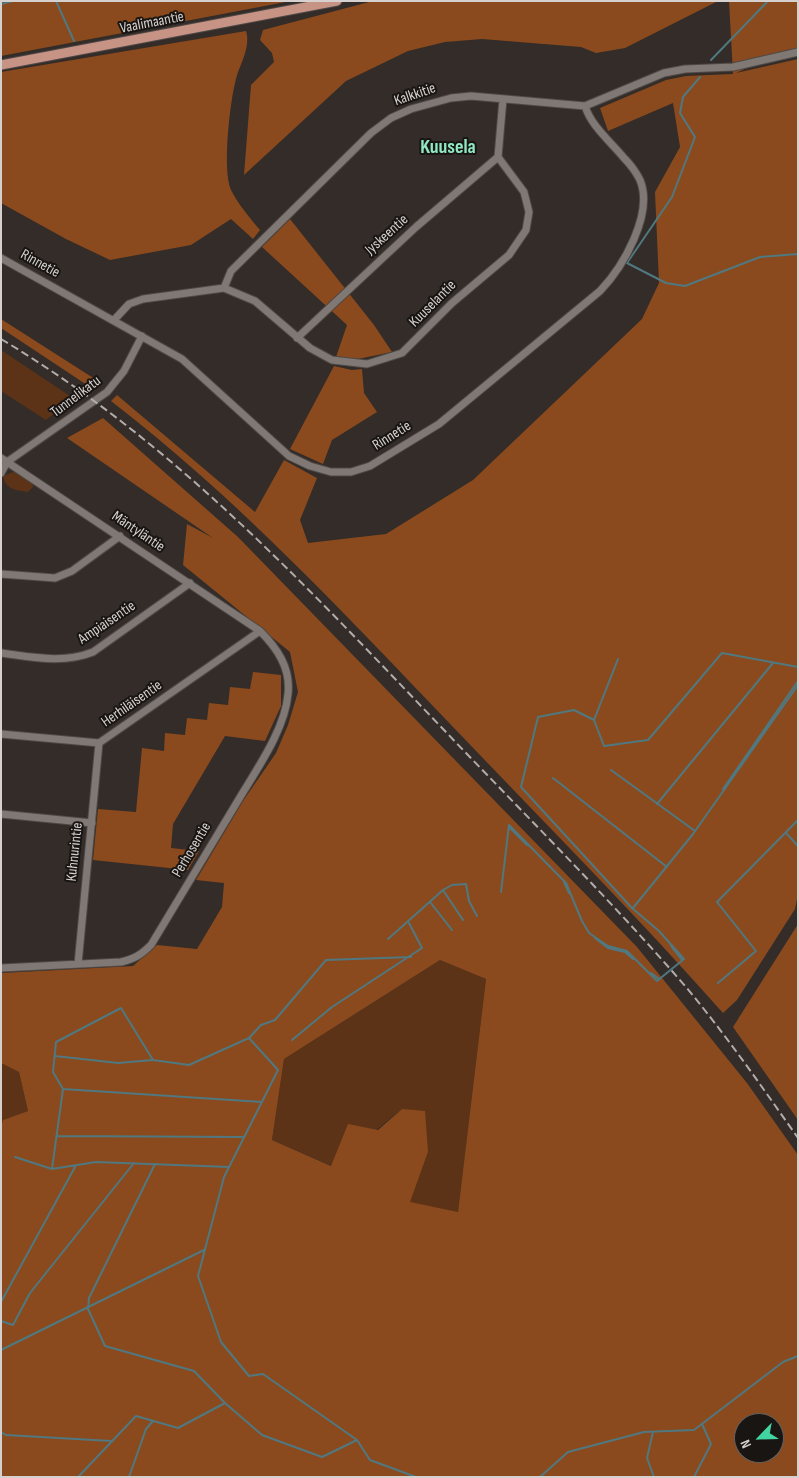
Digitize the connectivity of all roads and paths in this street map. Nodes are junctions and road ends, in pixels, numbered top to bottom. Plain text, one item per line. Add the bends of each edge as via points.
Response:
1 (337, 1) edge
2 (798, 52) edge
3 (1, 65) edge
4 (502, 98) junction
5 (585, 106) junction
6 (498, 157) junction
7 (1, 258) edge
8 (224, 288) junction
9 (114, 320) junction
10 (142, 336) junction
11 (297, 338) junction
12 (4, 460) edge
13 (1, 472) edge
14 (120, 536) junction
15 (1, 574) edge
16 (190, 583) junction
17 (260, 631) junction
18 (1, 653) edge
19 (1, 734) edge
20 (99, 743) junction
21 (1, 814) edge
22 (92, 823) junction
23 (78, 964) junction
24 (1, 968) edge

1 - 3 main road, Vaalimaantie
2 - 5 street, Kalkkitie via 733,67 664,73
4 - 5 street, Kalkkitie
4 - 6 street
4 - 8 street, Kalkkitie via 451,98 411,109 370,132 231,271
5 - 10 street, Rinnetie via 588,116 626,159 640,181 644,198 642,214 623,261 600,291 464,405 370,466 351,472 331,472 297,462 182,359
6 - 11 street, Jyskeentie via 416,227
6 - 11 street, Kuuselantie via 524,192 529,212 526,230 509,255 452,303 413,344 402,353 382,361 354,365 321,356
7 - 9 street, Rinnetie
8 - 9 street via 143,299 129,304
8 - 11 street, Kuuselantie via 254,301
9 - 10 street, Rinnetie
10 - 12 street, Tunnelikatu via 124,371 107,392
12 - 13 street
12 - 14 street, Mäntyläntie
14 - 15 street via 72,571 55,578
14 - 16 street, Mäntyläntie
16 - 17 street, Mäntyläntie
16 - 18 street, Ampiaisentie via 92,652 78,658 63,660
17 - 20 street, Herhiläisentie
17 - 23 street, Perhosentie via 278,652 287,672 284,714 274,736 151,945 136,958 121,962
19 - 20 street, Herhiläisentie
20 - 22 street, Kuhnurintie
21 - 22 street
22 - 23 street, Kuhnurintie
23 - 24 street, Perhosentie

